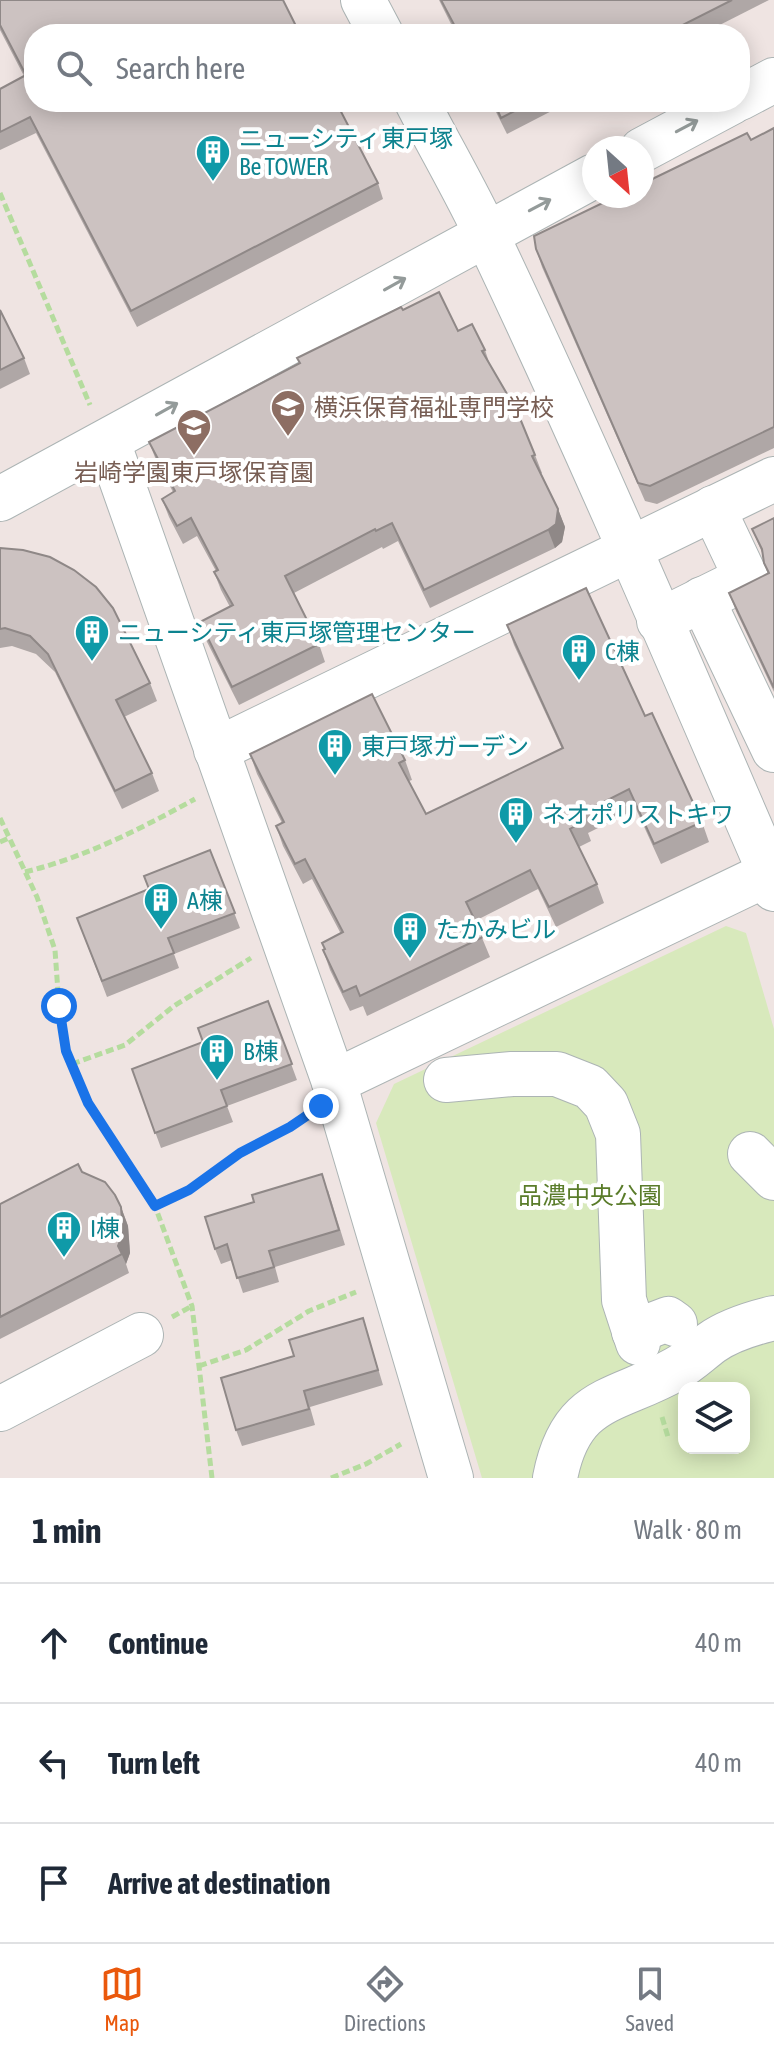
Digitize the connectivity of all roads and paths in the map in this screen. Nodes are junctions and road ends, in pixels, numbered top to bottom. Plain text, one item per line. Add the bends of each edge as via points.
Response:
1 (363, 0) edge
2 (376, 24) edge
3 (774, 80) edge
4 (750, 93) edge
5 (422, 112) edge
6 (713, 112) edge
7 (654, 144) edge
8 (582, 182) edge
9 (0, 193) edge
10 (486, 233) junction
11 (99, 424) junction
12 (774, 479) edge
13 (0, 499) edge
14 (713, 508) junction
15 (630, 548) junction
16 (702, 599) junction
17 (659, 621) junction
18 (216, 750) junction
19 (774, 750) edge
20 (774, 766) edge
21 (729, 778) junction
22 (206, 793) dead end
23 (0, 818) edge
24 (9, 838) junction
25 (0, 842) edge
26 (25, 872) junction
27 (773, 878) edge
28 (257, 954) dead end
29 (71, 1064) junction
30 (446, 1080) dead end
31 (324, 1096) junction
32 (155, 1206) junction
33 (365, 1288) dead end
34 (774, 1318) edge
35 (141, 1335) dead end
36 (676, 1349) junction
37 (199, 1366) junction
38 (0, 1409) edge
39 (408, 1439) dead end
40 (212, 1478) edge
41 (331, 1478) edge
42 (451, 1478) edge
43 (555, 1478) edge

1 - 2 street
3 - 4 street
5 - 10 street
7 -> 6 street
10 -> 8 street
9 - 11 path
11 -> 10 street
10 - 15 street
11 - 13 street
11 - 18 street
12 - 14 street
14 - 15 street
14 - 16 street via 746,578
15 - 17 street
15 - 18 street
16 - 17 street
16 - 19 street
17 - 21 street
18 - 31 street
20 - 21 street
21 - 27 street
22 - 26 path via 106,845
23 - 24 path
24 - 25 path
24 - 26 path
26 - 29 path via 55,950
27 - 31 street
28 - 29 path via 174,1006 125,1045
29 - 32 path via 88,1103
30 - 36 street via 557,1074 590,1087 606,1104 616,1123 637,1246 624,1300
31 - 32 path via 290,1127
31 - 42 street
32 - 37 path via 192,1306
33 - 37 path via 309,1311 246,1350
34 - 36 street
35 - 38 street
36 - 43 street via 577,1424
37 - 40 path
39 - 41 path

